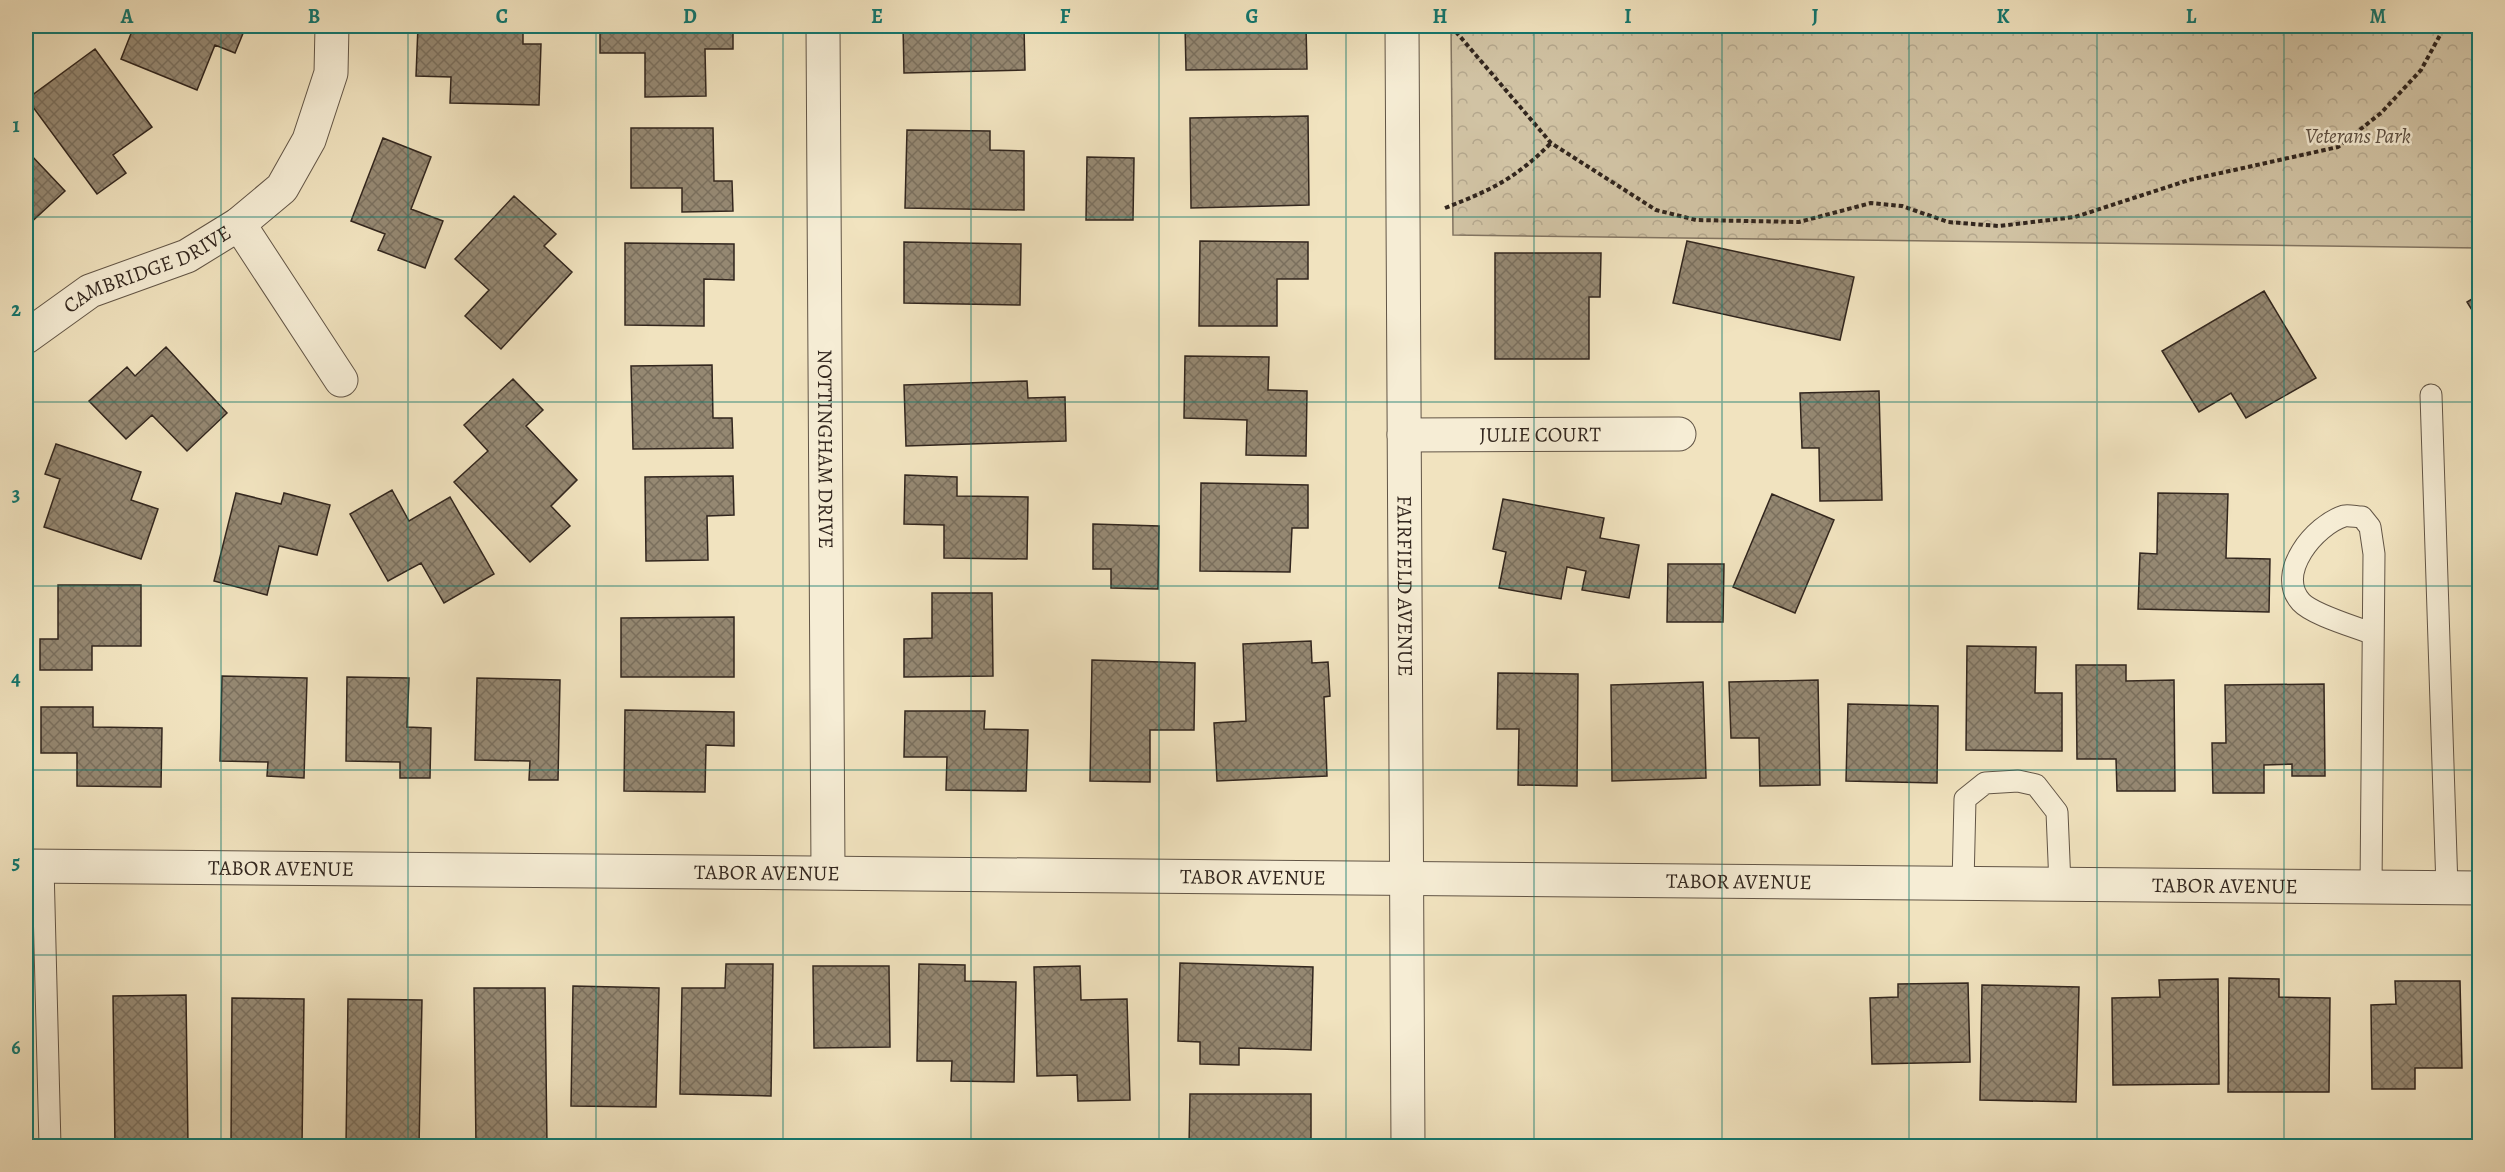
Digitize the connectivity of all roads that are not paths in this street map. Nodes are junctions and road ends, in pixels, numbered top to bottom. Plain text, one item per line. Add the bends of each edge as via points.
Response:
1 (332, 26) edge
2 (823, 26) edge
3 (1402, 26) edge
4 (239, 224) junction
5 (26, 338) edge
6 (341, 380) dead end
7 (2432, 395) dead end
8 (1679, 434) dead end
9 (1404, 435) junction
10 (2373, 634) junction
11 (34, 866) edge
12 (828, 871) junction
13 (1406, 880) junction
14 (1963, 885) junction
15 (2060, 885) junction
16 (2371, 887) junction
17 (2447, 888) junction
18 (2480, 888) edge
19 (50, 1146) edge
20 (1408, 1146) edge

1 - 4 street, CAMBRIDGE DRIVE via 331,73 309,140 282,188
2 - 12 street, NOTTINGHAM DRIVE
3 - 9 street, FAIRFIELD AVENUE
4 - 5 street, CAMBRIDGE DRIVE via 187,256 90,291
4 - 6 street, CAMBRIDGE DRIVE
7 - 17 lane
8 - 9 street, JULIE COURT
9 - 13 street, FAIRFIELD AVENUE
10 - 10 lane via 2370,527 2362,517 2346,516 2321,528 2296,560 2293,588 2302,603
10 - 16 lane
11 - 12 street, TABOR AVENUE
11 - 19 lane
12 - 13 street, TABOR AVENUE
13 - 14 street, TABOR AVENUE
13 - 20 street, FAIRFIELD AVENUE
14 - 15 street, TABOR AVENUE
14 - 15 lane via 1965,799 1985,783 2018,781 2036,785 2057,812
15 - 16 street, TABOR AVENUE
16 - 17 street, TABOR AVENUE
17 - 18 street, TABOR AVENUE

